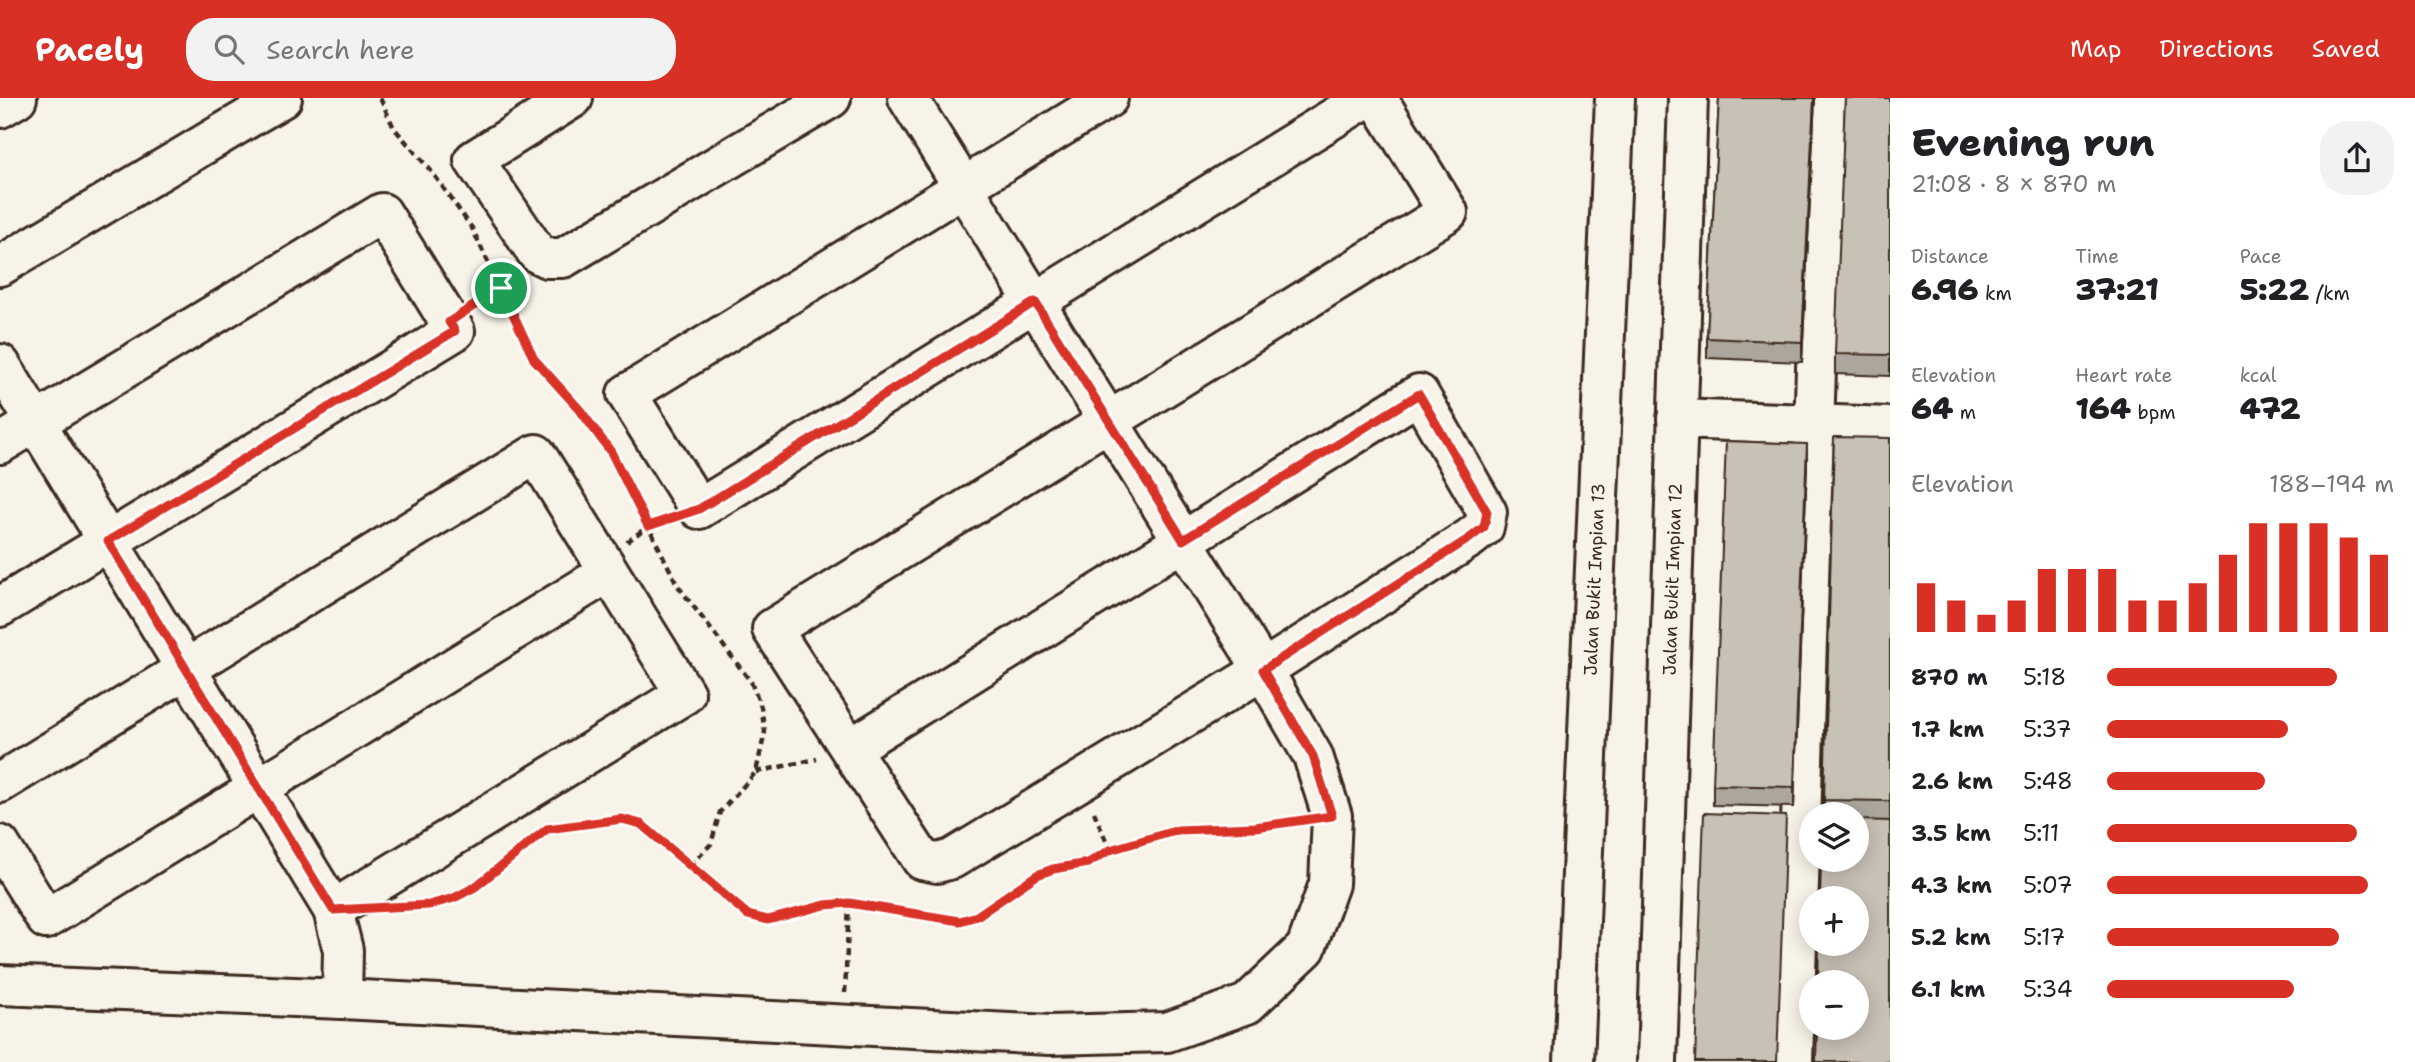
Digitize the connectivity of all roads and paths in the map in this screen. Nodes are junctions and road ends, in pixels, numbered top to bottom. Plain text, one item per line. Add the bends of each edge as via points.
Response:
1 (17, 98) edge
2 (282, 98) edge
3 (380, 98) edge
4 (573, 98) edge
5 (831, 98) edge
6 (908, 98) edge
7 (1108, 98) edge
8 (1366, 98) edge
9 (1377, 98) edge
10 (1615, 98) edge
11 (1688, 98) edge
12 (1825, 98) edge
13 (0, 108) edge
14 (963, 187) junction
15 (563, 258) junction
16 (0, 266) edge
17 (501, 288) junction
18 (1035, 302) junction
19 (452, 327) junction
20 (0, 363) edge
21 (1677, 419) junction
22 (1109, 421) junction
23 (36, 423) junction
24 (1814, 424) junction
25 (1890, 427) edge
26 (0, 444) edge
27 (699, 509) junction
28 (648, 526) junction
29 (1183, 540) junction
30 (108, 541) junction
31 (606, 566) junction
32 (0, 607) edge
33 (186, 669) junction
34 (1263, 670) junction
35 (851, 748) junction
36 (756, 772) junction
37 (0, 783) edge
38 (1077, 783) junction
39 (259, 788) junction
40 (1332, 816) junction
41 (0, 845) edge
42 (1110, 850) junction
43 (689, 867) junction
44 (849, 903) junction
45 (402, 906) dead end
46 (333, 910) junction
47 (0, 985) edge
48 (342, 999) junction
49 (844, 1024) junction
50 (1574, 1062) edge
51 (1657, 1062) edge
52 (1793, 1062) edge

1 - 13 street
2 - 16 street
3 - 17 path via 394,128 472,228
4 - 15 street via 474,160 537,253
5 - 15 street
6 - 14 street
7 - 14 street
8 - 18 street
9 - 22 street via 1448,212
10 - 50 street, Jalan Bukit Impian 13
11 - 21 street, Jalan Bukit Impian 12
12 - 24 street
14 - 18 street
14 - 27 street via 627,394
15 - 17 path
17 - 19 path
17 - 28 path via 534,359 611,452
18 - 22 street
18 - 27 street
19 - 23 street via 382,213
19 - 30 street
20 - 23 street
21 - 24 street
21 - 51 street, Jalan Bukit Impian 12
22 - 29 street
22 - 35 street via 772,629
23 - 26 street
23 - 30 street
24 - 25 street
24 - 52 street
27 - 28 path
28 - 31 path
28 - 36 path via 678,586 751,682 765,732
29 - 34 street
29 - 34 street via 1419,394 1487,512 1484,527
29 - 35 street
30 - 32 street
30 - 33 street
31 - 33 street via 536,454
31 - 39 street
31 - 46 street via 685,694
33 - 37 street
33 - 39 street
34 - 38 street
34 - 40 street via 1313,756
35 - 36 path via 803,764
35 - 38 street via 922,860 930,862 952,859
36 - 43 path via 720,813 711,844
38 - 42 path
39 - 41 street via 46,919
39 - 46 street
40 - 42 path via 1255,827 1178,830
40 - 49 street via 1329,884 1306,948 1247,1004 1167,1032 1050,1035
42 - 44 path via 1088,863 1037,875 977,916 960,921
43 - 44 path via 748,915 768,920
43 - 45 path via 641,824 622,819 559,827 547,829 475,887 454,898
44 - 49 path
46 - 48 street via 343,950
47 - 48 street
48 - 49 street

